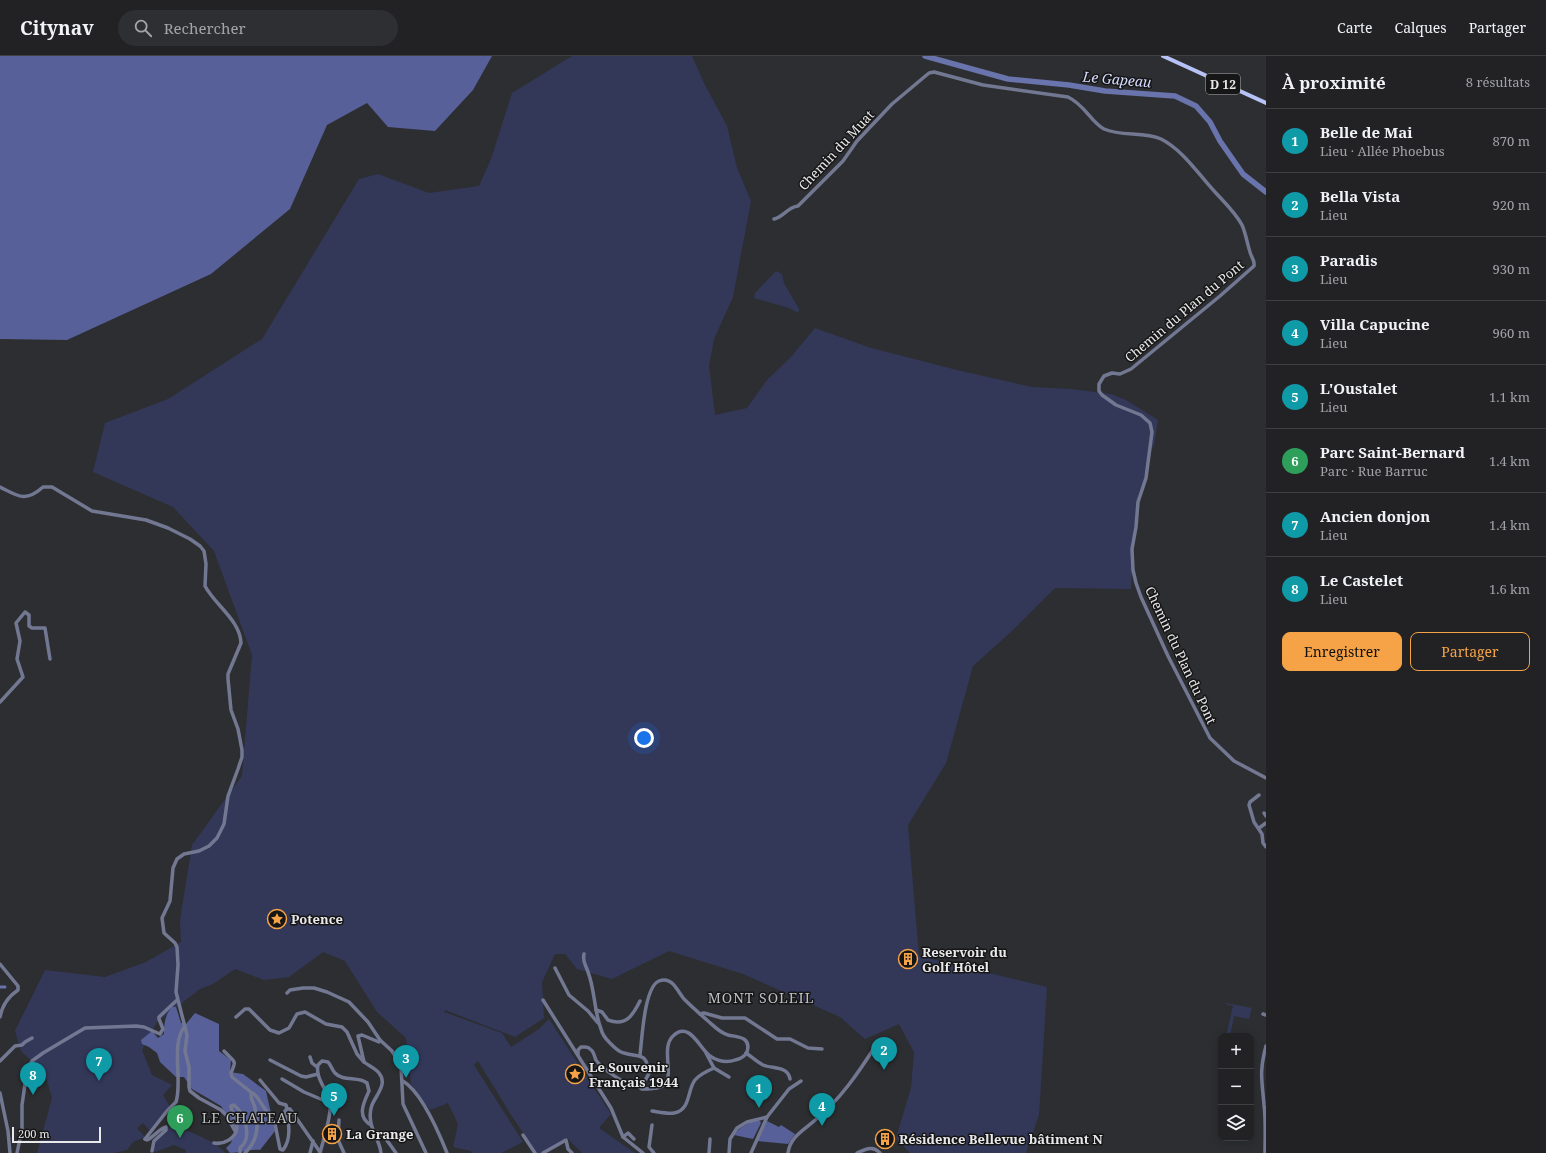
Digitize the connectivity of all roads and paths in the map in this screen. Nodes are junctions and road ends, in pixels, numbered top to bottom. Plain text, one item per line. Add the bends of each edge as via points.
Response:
1 (1163, 56) edge
2 (1266, 103) edge
3 (892, 104) joint
4 (774, 219) dead end
5 (0, 487) edge
6 (50, 659) dead end
7 (0, 702) edge
8 (1266, 778) edge
9 (1259, 795) dead end
10 (1266, 823) edge
11 (1259, 828) junction
12 (1266, 847) edge
13 (584, 954) dead end
14 (0, 964) edge
15 (555, 968) dead end
16 (287, 993) dead end
17 (177, 1000) junction
18 (543, 1000) dead end
19 (640, 1001) dead end
20 (596, 1010) junction
21 (700, 1014) junction
22 (0, 1017) edge
23 (236, 1017) dead end
24 (600, 1024) junction
25 (185, 1026) junction
26 (32, 1038) dead end
27 (380, 1040) junction
28 (876, 1045) dead end
29 (1266, 1046) edge
30 (822, 1049) dead end
31 (224, 1051) dead end
32 (705, 1052) junction
33 (746, 1053) junction
34 (578, 1055) junction
35 (640, 1055) junction
36 (310, 1057) dead end
37 (0, 1060) edge
38 (270, 1060) dead end
39 (1257, 1060) dead end
40 (1262, 1061) junction
41 (364, 1062) junction
42 (317, 1067) junction
43 (714, 1068) junction
44 (318, 1074) junction
45 (728, 1077) dead end
46 (282, 1079) dead end
47 (790, 1079) dead end
48 (260, 1080) dead end
49 (403, 1081) junction
50 (801, 1081) dead end
51 (638, 1086) junction
52 (0, 1093) edge
53 (252, 1094) junction
54 (330, 1103) junction
55 (287, 1108) junction
56 (652, 1111) dead end
57 (767, 1117) junction
58 (339, 1120) dead end
59 (371, 1125) junction
60 (652, 1125) dead end
61 (326, 1130) junction
62 (375, 1133) junction
63 (234, 1134) junction
64 (523, 1135) dead end
65 (622, 1137) junction
66 (338, 1138) junction
67 (634, 1139) dead end
68 (710, 1139) dead end
69 (313, 1141) junction
70 (214, 1143) dead end
71 (152, 1151) dead end
72 (320, 1152) edge
73 (10, 1153) edge
74 (17, 1153) edge
75 (240, 1153) edge
76 (245, 1153) edge
77 (310, 1153) edge
78 (325, 1153) edge
79 (344, 1153) edge
80 (381, 1153) edge
81 (396, 1153) edge
82 (426, 1153) edge
83 (447, 1153) edge
84 (535, 1153) edge
85 (543, 1153) edge
86 (572, 1153) edge
87 (643, 1153) edge
88 (654, 1153) edge
89 (709, 1153) edge
90 (729, 1153) edge
91 (750, 1153) edge
92 (788, 1153) edge
93 (857, 1153) edge
94 (880, 1153) edge
95 (1265, 1153) edge

1 - 2 main road, D 12
3 - 4 street, Chemin du Muat via 843,161 798,206
3 - 8 street, Chemin du Plan du Pont via 929,73 934,72 983,85 1068,97 1076,101 1104,129 1149,136 1168,144 1191,165 1231,209 1241,224 1255,262 1254,266 1131,369 1120,374 1104,376 1099,384 1099,391 1116,405 1141,415 1150,423 1152,432 1146,478 1138,502 1132,549 1133,570 1141,597 1210,738 1234,761
5 - 17 street via 22,497 36,493 43,487 52,487 92,511 159,524 200,546 206,556 204,586 233,623 241,638 228,679 231,710 238,729 242,757 230,790 224,824 217,838 209,846 177,858 173,868 170,901 162,918 164,933 177,947
6 - 7 street via 45,628 29,626 29,615 25,612 16,623 20,641 17,659 23,677
9 - 11 street via 1249,804 1254,822
10 - 11 street
11 - 12 street
13 - 20 street via 583,961 588,972
14 - 22 street via 18,986 18,990 1,1010
15 - 24 street via 569,995
16 - 27 street via 290,990 314,988 342,998 359,1011
17 - 25 street
17 - 74 street via 159,1016 158,1020 163,1029 160,1034 136,1026 86,1028 32,1061 27,1070 22,1105 22,1129
18 - 34 street
19 - 20 street via 631,1016 620,1022 608,1020 602,1012
20 - 24 street
21 - 30 street via 722,1018 745,1018 777,1039 790,1039 808,1048
21 - 33 street via 722,1032 743,1038 748,1047
21 - 35 street via 674,984 665,980 654,984 647,1004
23 - 41 street via 249,1010 270,1030 277,1033 286,1030 297,1014 309,1014 347,1032
24 - 35 street via 601,1030 617,1049 623,1053
25 - 63 street via 188,1087 199,1098 221,1110
25 - 71 street via 178,1045 179,1077 176,1102 145,1139 153,1138 166,1127 154,1141
26 - 37 street via 22,1045 15,1046
27 - 41 street via 379,1042 359,1035 358,1042
27 - 49 street via 397,1058
28 - 92 street via 844,1092 816,1120 796,1135
29 - 40 street
31 - 53 street via 235,1063 231,1072 232,1077
32 - 33 street via 727,1062 743,1057
32 - 43 street
32 - 51 street via 691,1034 674,1034 667,1044 668,1077 665,1085 642,1089
33 - 47 street via 764,1065 781,1068
34 - 51 street via 581,1047 592,1049 596,1060 615,1076
34 - 65 street via 611,1108
35 - 51 street via 648,1063 649,1073
36 - 42 street
38 - 44 street via 300,1076
39 - 40 street
40 - 95 street via 1260,1079 1264,1106
41 - 59 street via 378,1071 382,1079 371,1108
42 - 44 street
42 - 59 street via 320,1062 327,1061 339,1076 354,1078 367,1084 369,1091 362,1112 365,1121
43 - 45 street
43 - 56 street via 699,1075 682,1110 674,1113
44 - 54 street
46 - 54 street
48 - 55 street via 279,1103
49 - 82 street via 403,1104
49 - 83 street via 423,1104
50 - 57 street via 789,1089
52 - 73 street
53 - 55 street via 257,1097 275,1124 279,1147 284,1150 289,1127 285,1111
53 - 76 street via 257,1130 256,1137
54 - 61 street
55 - 69 street via 290,1108
57 - 90 street via 747,1122 737,1128 730,1139
57 - 91 street
58 - 66 street
59 - 62 street
60 - 88 street via 649,1147
61 - 66 street via 335,1133
61 - 72 street
62 - 80 street
62 - 81 street via 378,1132 386,1139
63 - 70 street via 226,1141
63 - 75 street via 238,1128 231,1106 234,1105 238,1108 247,1131 247,1138 240,1148
64 - 84 street
65 - 67 street via 628,1133
65 - 87 street
66 - 79 street
68 - 89 street
69 - 72 street
69 - 77 street
72 - 78 street
85 - 86 street via 566,1140
93 - 94 street via 869,1148

